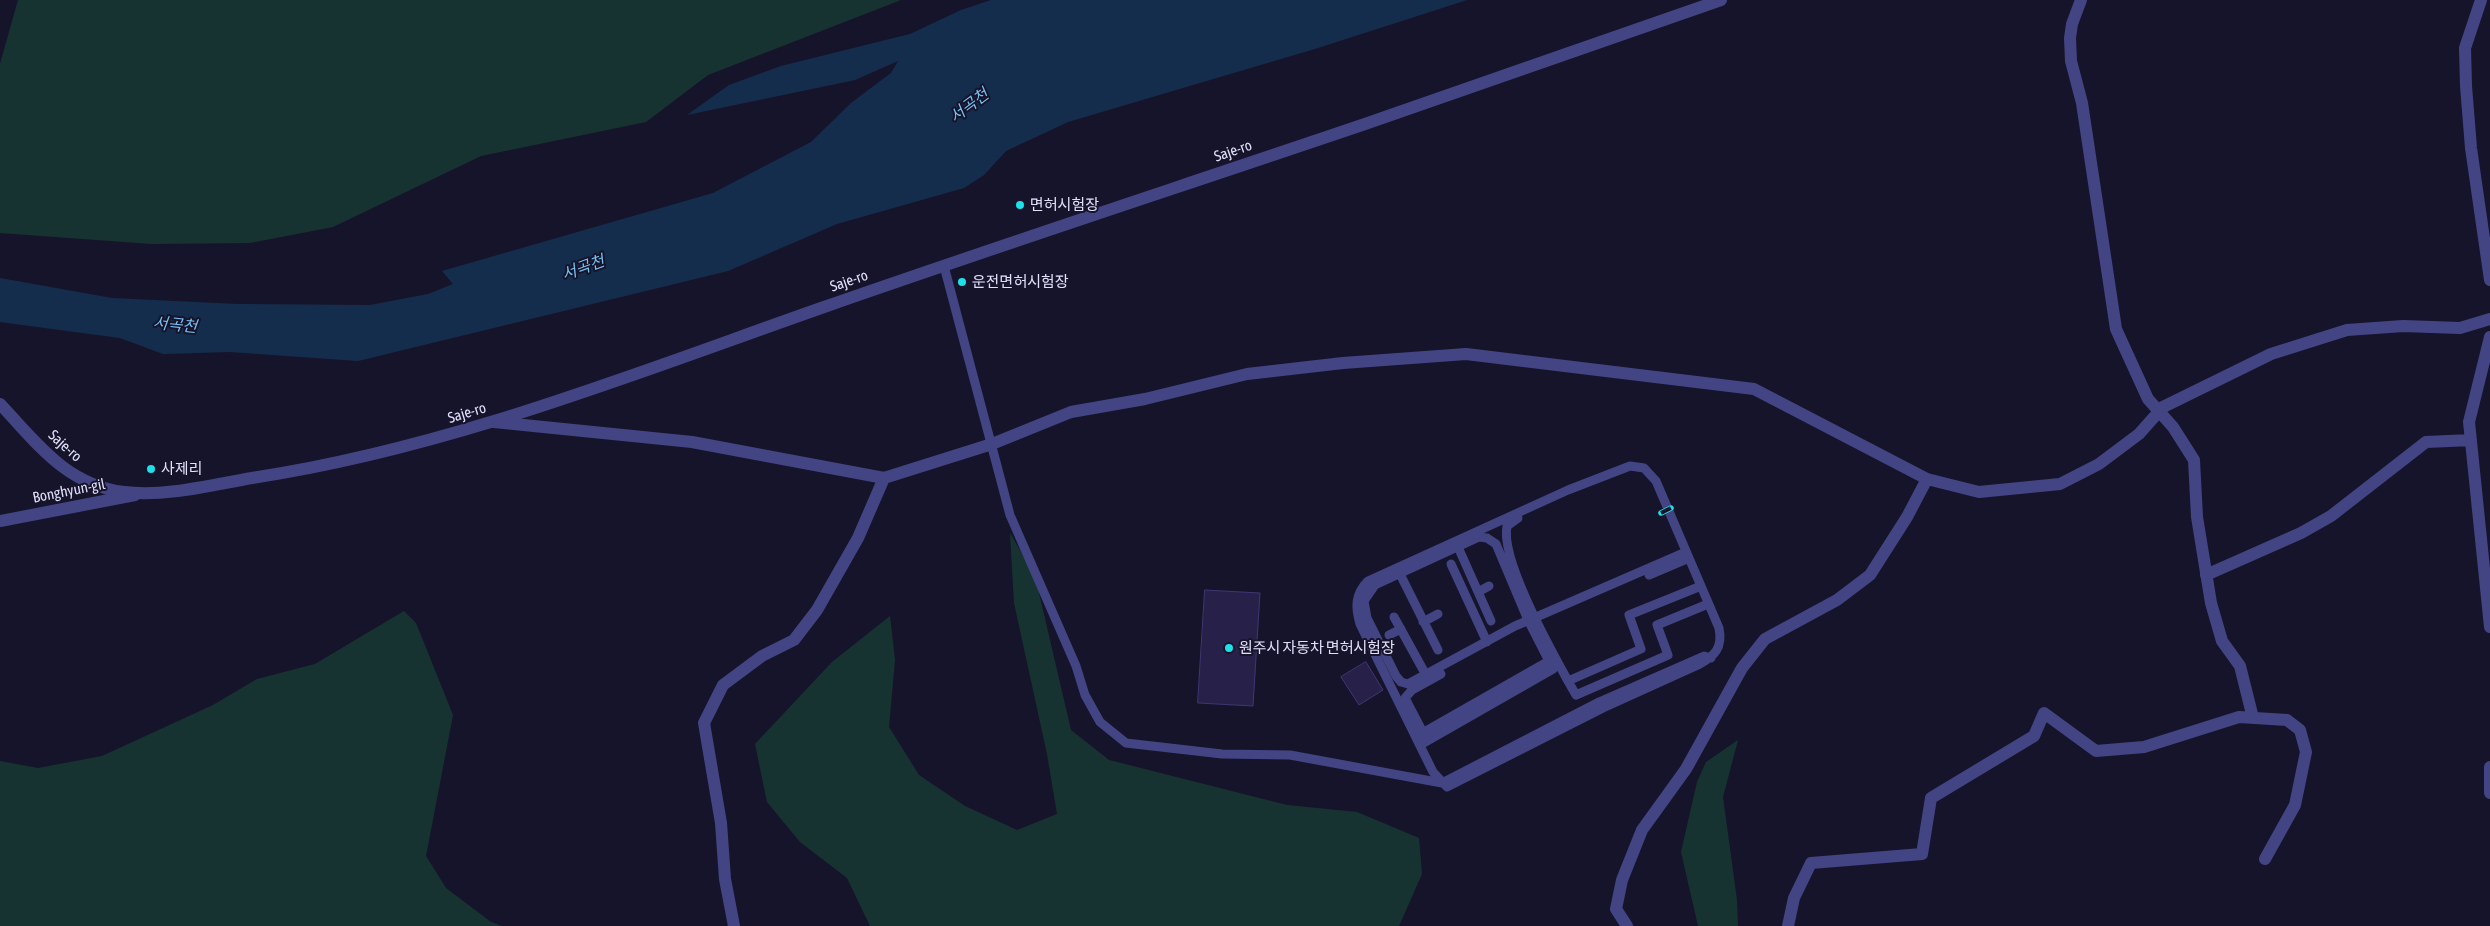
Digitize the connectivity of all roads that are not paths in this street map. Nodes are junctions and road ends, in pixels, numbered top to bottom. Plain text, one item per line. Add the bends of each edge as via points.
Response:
1 (1722, 0) edge
2 (2081, 0) edge
3 (2481, 0) edge
4 (944, 266) junction
5 (2490, 280) edge
6 (2490, 319) edge
7 (2490, 336) edge
8 (0, 404) edge
9 (2159, 412) junction
10 (494, 422) junction
11 (2471, 440) junction
12 (992, 444) junction
13 (884, 478) junction
14 (1927, 478) junction
15 (143, 493) junction
16 (0, 521) edge
17 (1458, 547) junction
18 (1686, 556) junction
19 (1451, 564) dead end
20 (1400, 574) junction
21 (2206, 574) junction
22 (1489, 586) dead end
23 (1701, 586) junction
24 (1478, 592) junction
25 (1708, 604) junction
26 (1438, 614) dead end
27 (1394, 617) dead end
28 (1491, 621) dead end
29 (1532, 621) junction
30 (1423, 622) junction
31 (2490, 627) edge
32 (1401, 629) junction
33 (1389, 635) dead end
34 (1487, 642) junction
35 (1438, 650) dead end
36 (1426, 675) junction
37 (1568, 680) junction
38 (2253, 718) junction
39 (1421, 738) junction
40 (2490, 767) edge
41 (1445, 785) junction
42 (2490, 794) edge
43 (2266, 859) dead end
44 (734, 926) edge
45 (1627, 926) edge
46 (1788, 926) edge

1 - 4 street, Saje-ro
2 - 9 street via 2071,31 2071,61 2082,103 2116,329 2148,399
3 - 5 street via 2465,48 2466,86 2470,148
4 - 10 street, Saje-ro
4 - 12 lane
6 - 9 street via 2460,328 2403,326 2347,330 2271,354 2199,388
7 - 11 street via 2469,422
8 - 15 street, Saje-ro via 64,470 90,484
9 - 14 street via 2139,434 2106,459 2060,484 1979,492
9 - 21 street via 2194,460
10 - 13 street via 692,442
10 - 15 street, Saje-ro via 336,464
11 - 21 street via 2426,442 2331,516 2301,533
11 - 31 street
12 - 13 street
12 - 14 street via 1071,412 1247,374 1466,354 1754,388
12 - 41 lane via 1010,515 1076,666 1084,695 1100,722 1126,743 1222,754 1290,755
13 - 44 street via 858,538 817,610 794,640 762,656 723,685 704,723
14 - 45 street via 1907,517 1870,575 1837,600 1765,639 1742,668 1686,769 1642,830 1622,880 1616,909
15 - 16 street, Bonghyun-gil
17 - 20 lane
17 - 24 lane
17 - 29 lane via 1479,537 1488,538 1496,544
18 - 23 lane
18 - 29 lane
18 - 29 lane via 1645,472 1633,469 1585,489 1516,519 1508,526 1507,544
18 - 39 lane via 1653,476 1639,466 1630,466 1562,493 1368,581 1360,590 1357,614 1383,673
19 - 34 lane via 1455,586
20 - 30 lane
20 - 36 lane via 1371,589 1364,601 1365,611 1399,680 1408,684
21 - 38 street via 2210,603 2222,641 2240,666
22 - 24 lane
23 - 25 lane
23 - 37 lane via 1628,615 1641,649
24 - 28 lane
25 - 37 lane via 1657,625 1668,655 1576,695
25 - 41 lane via 1720,636 1718,649 1711,658
26 - 30 lane
27 - 32 lane
29 - 34 lane
29 - 37 lane
29 - 39 lane via 1406,694
29 - 39 lane via 1549,661
30 - 35 lane
32 - 33 lane
32 - 36 lane
34 - 36 lane
38 - 43 street via 2287,720 2300,730 2306,752 2295,805
38 - 46 street via 2239,717 2144,747 2096,751 2044,713 2034,736 1931,798 1922,854 1811,863 1794,898
39 - 41 lane via 1433,772
40 - 42 street

